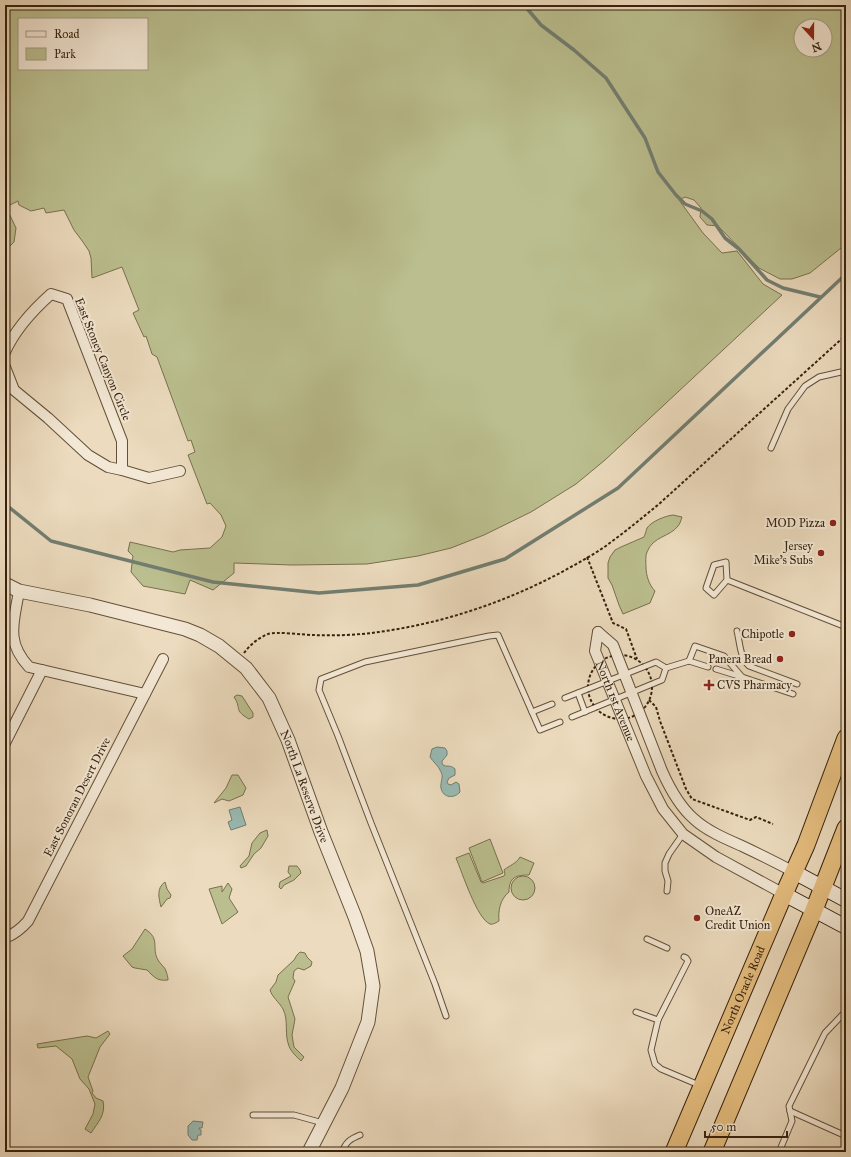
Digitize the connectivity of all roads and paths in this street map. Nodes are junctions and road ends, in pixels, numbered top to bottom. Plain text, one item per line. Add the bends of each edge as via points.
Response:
1 (846, 335) edge
2 (5, 352) edge
3 (5, 367) edge
4 (846, 372) edge
5 (14, 390) junction
6 (5, 396) edge
7 (771, 448) dead end
8 (122, 470) junction
9 (180, 471) dead end
10 (587, 557) junction
11 (727, 580) junction
12 (5, 584) edge
13 (19, 590) junction
14 (846, 627) edge
15 (737, 632) dead end
16 (244, 653) dead end
17 (163, 659) dead end
18 (637, 660) dead end
19 (689, 661) junction
20 (708, 667) dead end
21 (666, 668) junction
22 (716, 669) dead end
23 (42, 670) junction
24 (624, 675) junction
25 (742, 677) junction
26 (608, 682) junction
27 (797, 684) dead end
28 (631, 692) junction
29 (578, 693) junction
30 (145, 694) junction
31 (793, 694) dead end
32 (565, 698) dead end
33 (615, 699) junction
34 (649, 700) dead end
35 (552, 704) dead end
36 (532, 712) junction
37 (585, 712) junction
38 (572, 717) dead end
39 (560, 722) dead end
40 (846, 738) edge
41 (5, 742) edge
42 (695, 820) junction
43 (773, 824) dead end
44 (846, 828) edge
45 (683, 834) junction
46 (794, 872) junction
47 (823, 887) junction
48 (667, 891) dead end
49 (784, 894) junction
50 (846, 900) edge
51 (814, 910) junction
52 (846, 926) edge
53 (5, 938) edge
54 (647, 939) dead end
55 (667, 948) dead end
56 (684, 957) dead end
57 (846, 1011) edge
58 (636, 1012) dead end
59 (446, 1016) dead end
60 (658, 1020) junction
61 (702, 1086) junction
62 (790, 1111) junction
63 (253, 1115) dead end
64 (324, 1123) junction
65 (360, 1135) dead end
66 (846, 1136) edge
67 (310, 1152) edge
68 (342, 1152) edge
69 (674, 1152) edge
70 (712, 1152) edge
71 (779, 1152) edge

1 - 10 path via 659,504
2 - 8 street, East Stoney Canyon Circle via 10,340 51,294 68,299 122,441
3 - 5 street
4 - 7 lane via 819,377 805,386 788,409
5 - 6 street
5 - 8 street via 88,455 108,467
8 - 9 street via 149,478
10 - 16 path via 516,595 457,616 377,632 268,634 253,642
10 - 18 path via 613,623 626,630
11 - 11 lane via 714,594 706,588 714,565 726,562
11 - 14 lane
12 - 13 street, North La Reserve Drive
13 - 23 street via 13,627 16,650 29,667
13 - 64 street, North La Reserve Drive via 90,605 200,635 219,646 246,668 269,698 288,740 355,917 367,951 373,986 368,1022 342,1088
15 - 27 lane via 743,657 749,666
17 - 30 street, East Sonoran Desert Drive
19 - 20 lane
19 - 21 lane
19 - 25 lane via 695,646 724,656
21 - 24 lane via 656,662
21 - 28 lane via 662,680
22 - 25 lane
23 - 30 street
23 - 41 street
24 - 26 lane
24 - 26 street, North 1st Avenue via 613,645 598,632 595,651
24 - 28 street, North 1st Avenue
25 - 31 lane
26 - 29 lane
26 - 33 street, North 1st Avenue
28 - 33 lane
28 - 42 street, North 1st Avenue via 662,771 678,801
29 - 32 lane
29 - 37 lane
30 - 53 street, East Sonoran Desert Drive via 28,921 18,932
33 - 37 lane
33 - 45 street, North 1st Avenue via 654,794
34 - 43 path via 656,707 686,789 692,798 750,820 756,817
35 - 36 lane
36 - 39 lane via 540,730
36 - 59 lane via 498,636 365,662 321,679 319,690
37 - 38 lane
40 - 46 highway, North Oracle Road
42 - 45 street
42 - 46 street, North 1st Avenue via 718,835
44 - 47 highway
45 - 48 lane via 665,863
45 - 49 street, North 1st Avenue via 716,858
46 - 47 main road, North 1st Avenue
46 - 49 highway, North Oracle Road
47 - 50 main road, North 1st Avenue
47 - 51 highway
49 - 51 main road, North 1st Avenue
49 - 61 highway, North Oracle Road
51 - 52 main road, North 1st Avenue
51 - 70 highway
54 - 55 lane
56 - 60 lane via 688,961
57 - 62 lane via 825,1033 789,1106
58 - 60 lane
60 - 61 lane via 650,1050 655,1064
61 - 69 highway, North Oracle Road
62 - 66 lane
62 - 71 lane via 792,1121
63 - 64 lane via 294,1115
64 - 67 street, North La Reserve Drive
65 - 68 lane via 350,1139

